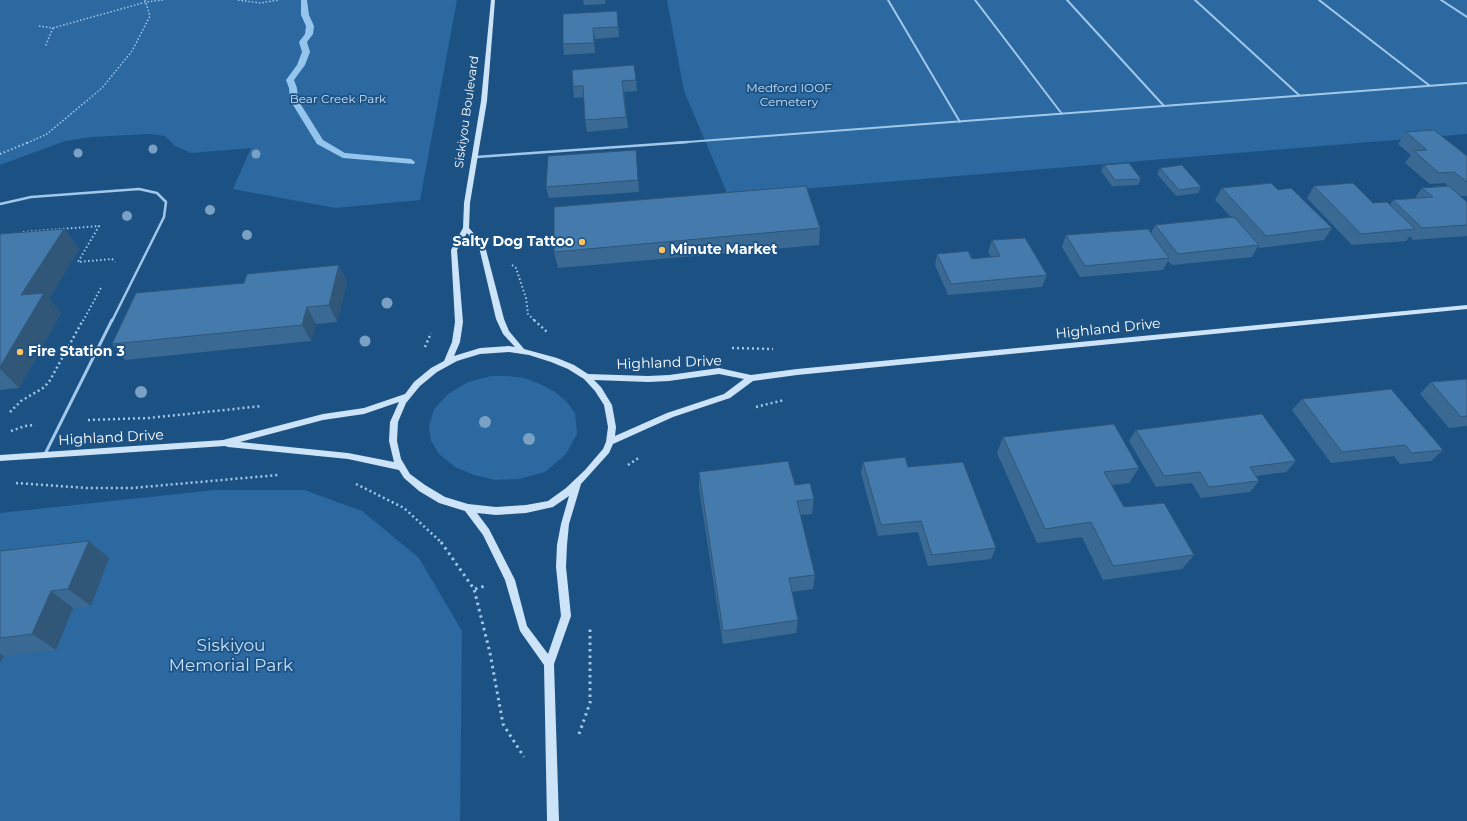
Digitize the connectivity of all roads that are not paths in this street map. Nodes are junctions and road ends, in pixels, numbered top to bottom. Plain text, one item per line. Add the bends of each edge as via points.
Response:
1 (493, 0) edge
2 (888, 0) edge
3 (975, 0) edge
4 (1067, 0) edge
5 (1195, 0) edge
6 (1319, 0) edge
7 (1441, 0) edge
8 (1467, 17) edge
9 (1467, 83) edge
10 (1430, 86) junction
11 (1300, 96) junction
12 (1164, 106) junction
13 (1062, 114) junction
14 (960, 122) junction
15 (475, 157) junction
16 (0, 204) edge
17 (466, 228) junction
18 (1467, 307) edge
19 (522, 351) junction
20 (447, 362) junction
21 (587, 377) junction
22 (751, 378) junction
23 (408, 396) junction
24 (610, 442) junction
25 (223, 443) junction
26 (45, 454) junction
27 (0, 458) edge
28 (402, 467) junction
29 (577, 483) junction
30 (468, 508) junction
31 (549, 664) junction
32 (553, 821) edge

1 - 15 main road, Siskiyou Boulevard via 484,101
2 - 14 lane
3 - 13 lane
4 - 12 lane
5 - 11 lane
6 - 10 lane
7 - 8 lane
9 - 10 lane
10 - 11 lane
11 - 12 lane
12 - 13 lane
13 - 14 lane
14 - 15 lane
15 - 17 main road, Siskiyou Boulevard via 467,203
16 - 26 lane via 31,197 139,189 157,193 166,202 164,217
17 - 19 main road via 482,246 500,319 506,332
17 - 20 main road, Siskiyou Boulevard via 454,250 459,322 456,342
18 - 22 main road, Highland Drive
19 - 20 main road via 480,351
19 - 21 main road via 554,360
20 - 23 main road via 417,384
21 - 22 main road, Highland Drive via 648,379 719,371
21 - 24 main road via 608,405 612,427
22 - 24 main road, Highland Drive via 727,396 670,415
23 - 25 main road, Highland Drive via 364,411 323,418
23 - 28 main road via 394,422 393,441 397,460
24 - 29 main road via 606,451
25 - 26 main road, Highland Drive
25 - 28 main road, Highland Drive via 348,456
26 - 27 main road, Highland Drive
28 - 30 main road via 407,476 422,488 442,500
29 - 30 main road via 550,504 496,511
29 - 31 main road via 565,524 562,545 561,567 566,616
30 - 31 main road via 498,554 510,580 524,628
31 - 32 main road

